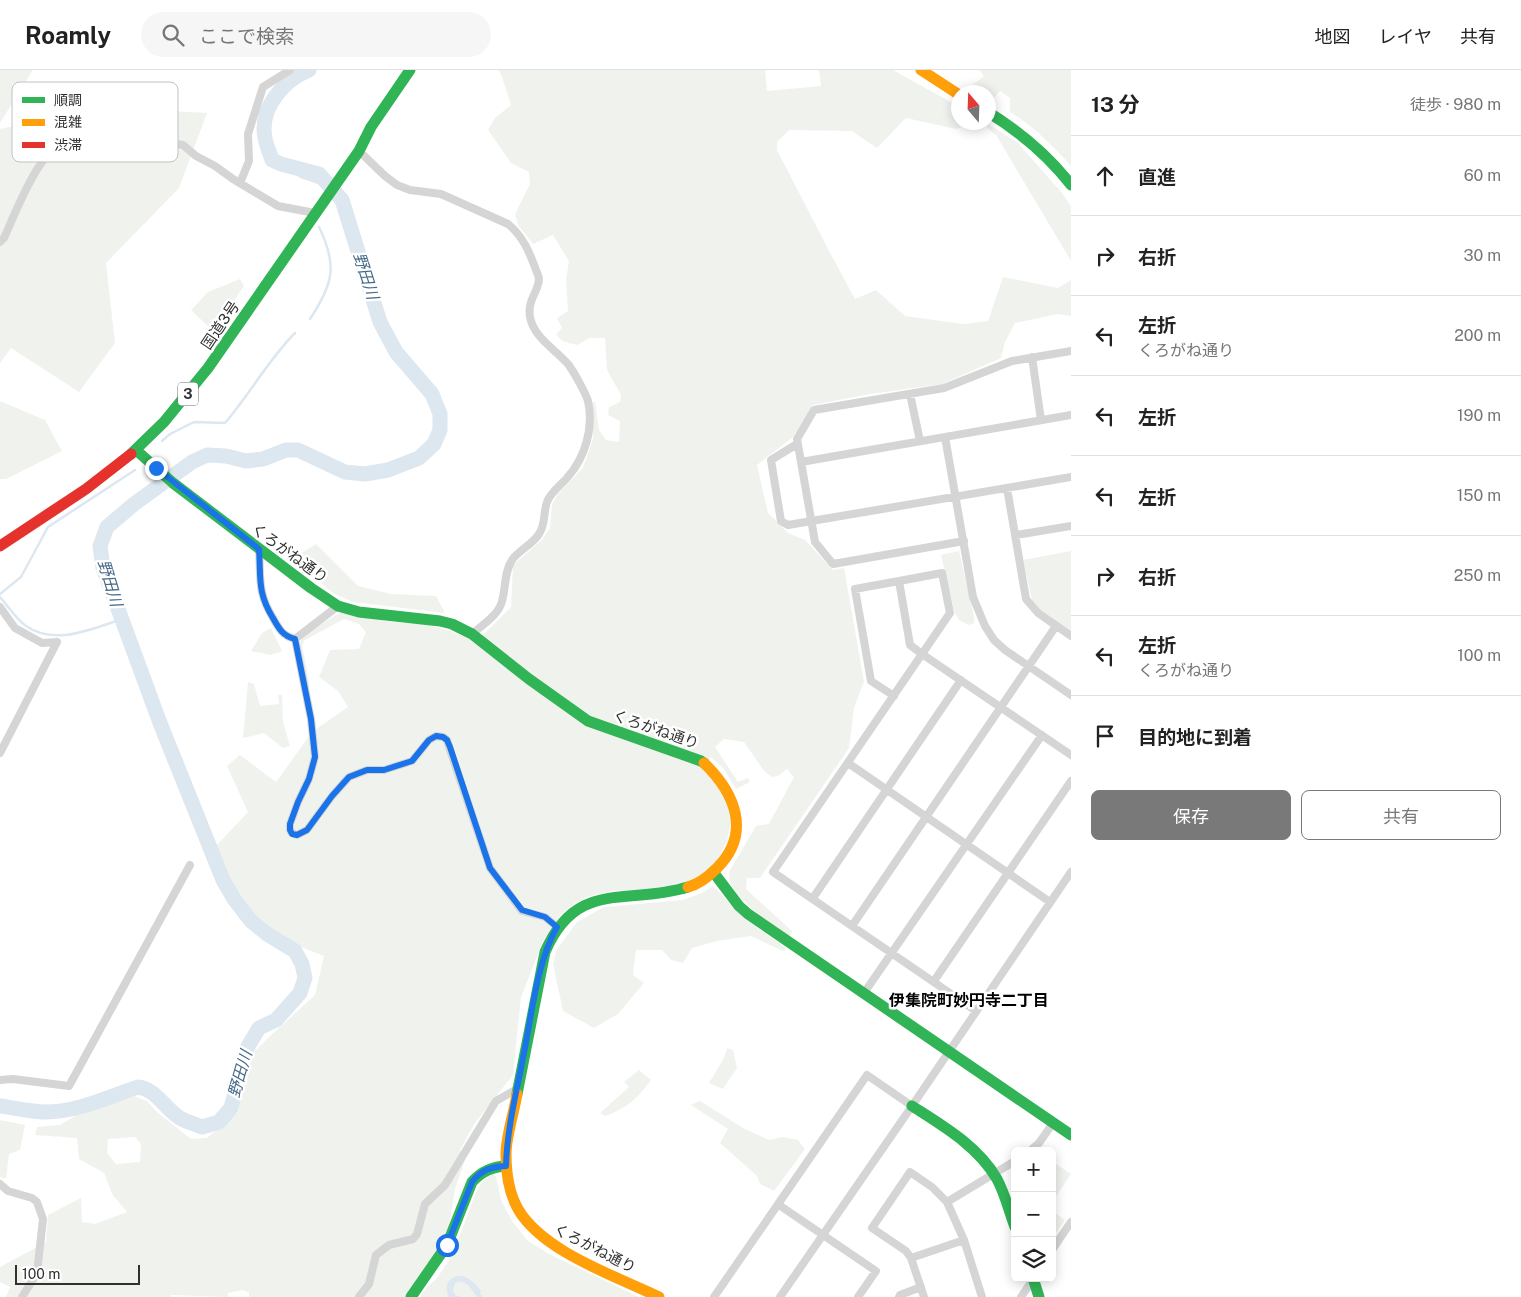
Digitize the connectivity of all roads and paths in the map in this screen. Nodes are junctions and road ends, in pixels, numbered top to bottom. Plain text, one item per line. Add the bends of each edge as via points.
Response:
1 (290, 70) edge
2 (410, 70) edge
3 (921, 70) edge
4 (951, 89) edge
5 (996, 117) edge
6 (178, 144) edge
7 (359, 151) junction
8 (42, 162) edge
9 (240, 183) junction
10 (1071, 185) edge
11 (315, 213) junction
12 (0, 242) edge
13 (1071, 351) edge
14 (1032, 356) junction
15 (910, 394) junction
16 (1071, 414) edge
17 (1041, 420) junction
18 (945, 437) junction
19 (920, 441) junction
20 (797, 444) junction
21 (136, 450) junction
22 (801, 462) junction
23 (1071, 477) edge
24 (1007, 488) junction
25 (956, 497) junction
26 (812, 522) junction
27 (1071, 526) edge
28 (1016, 535) junction
29 (964, 541) junction
30 (0, 546) edge
31 (259, 549) junction
32 (899, 581) junction
33 (338, 606) junction
34 (0, 607) edge
35 (1056, 626) junction
36 (472, 634) junction
37 (1071, 636) edge
38 (295, 639) junction
39 (922, 654) junction
40 (1029, 666) junction
41 (961, 680) junction
42 (1071, 695) edge
43 (894, 696) junction
44 (1001, 707) junction
45 (1042, 735) junction
46 (0, 753) edge
47 (1071, 755) edge
48 (848, 763) junction
49 (1071, 781) edge
50 (887, 790) junction
51 (926, 817) junction
52 (966, 844) junction
53 (190, 865) dead end
54 (1071, 872) edge
55 (714, 873) junction
56 (1008, 873) junction
57 (813, 898) junction
58 (1050, 902) junction
59 (852, 926) junction
60 (557, 927) junction
61 (892, 953) junction
62 (934, 981) junction
63 (864, 993) junction
64 (976, 1011) junction
65 (948, 1051) junction
66 (0, 1080) edge
67 (517, 1089) junction
68 (912, 1106) junction
69 (1053, 1123) junction
70 (1071, 1135) edge
71 (1034, 1147) edge
72 (1011, 1163) edge
73 (506, 1166) junction
74 (994, 1174) junction
75 (0, 1184) edge
76 (947, 1202) junction
77 (779, 1205) junction
78 (1011, 1217) edge
79 (1070, 1224) edge
80 (823, 1234) junction
81 (964, 1240) junction
82 (1056, 1244) edge
83 (911, 1258) junction
84 (1031, 1282) edge
85 (1034, 1282) edge
86 (921, 1287) junction
87 (22, 1297) edge
88 (359, 1297) edge
89 (411, 1297) edge
90 (659, 1297) edge
91 (714, 1297) edge
92 (780, 1297) edge
93 (858, 1297) edge
94 (899, 1297) edge
95 (924, 1297) edge
96 (982, 1297) edge
97 (1021, 1297) edge
98 (1038, 1297) edge

1 - 9 street via 263,87 248,134 248,161
2 - 7 main road, 国道3号 / 3 via 371,127
3 - 4 main road
5 - 10 main road via 1036,146
6 - 9 street via 184,144 196,156
7 - 11 main road, 国道3号 / 3
7 - 36 street via 398,184 410,190 441,194 508,224 517,232 528,248 539,278 530,300 534,329 568,365 588,402 587,444 580,461 547,501 539,536 511,561 502,602 496,613
8 - 12 street
9 - 11 street via 278,206
11 - 21 main road, 国道3号 / 3 via 208,368
13 - 14 street
14 - 15 street via 944,388
14 - 17 street
15 - 19 street
15 - 20 street via 814,410
16 - 17 street
17 - 18 street
18 - 19 street
18 - 25 street
19 - 22 street
20 - 22 street
20 - 26 street via 771,460 781,521 788,525
21 - 30 main road, 国道3号 / 3 via 77,496
21 - 31 main road, くろがね通り
22 - 26 street
23 - 24 street
24 - 25 street
24 - 28 street
25 - 26 street
25 - 29 street
26 - 29 street via 815,542 834,564
27 - 28 street
28 - 35 street via 1026,599
29 - 40 street via 973,597 985,626 994,640
31 - 33 main road, くろがね通り
31 - 38 street via 260,591 264,604 280,632
32 - 39 street via 910,645
32 - 39 street via 942,573 950,613
32 - 43 street via 855,589 871,680
33 - 36 main road, くろがね通り via 373,614 440,621
33 - 38 street
34 - 46 street via 15,628 42,643 57,642
35 - 37 street
35 - 40 street
36 - 55 main road, くろがね通り via 588,721 701,761 714,772 734,805 736,829 730,852
38 - 60 street via 315,757 290,824 292,834 307,830 349,777 412,761 429,740 443,737 450,747 490,868 522,910 545,917
39 - 41 street
39 - 43 street
40 - 42 street
40 - 44 street
41 - 44 street
41 - 50 street
43 - 48 street
44 - 45 street
44 - 51 street
45 - 47 street
45 - 52 street
48 - 50 street
48 - 57 street via 773,872
49 - 56 street
50 - 51 street
50 - 57 street
51 - 52 street
51 - 59 street
52 - 56 street
52 - 61 street
53 - 66 street via 69,1086
54 - 58 street
55 - 60 main road, くろがね通り via 686,890 590,902 566,916
55 - 63 main road via 748,914
56 - 58 street
56 - 62 street
57 - 59 street
58 - 64 street
59 - 61 street
60 - 67 main road, くろがね通り via 545,952
61 - 62 street
61 - 63 street
62 - 64 street
63 - 65 main road
64 - 65 street
65 - 68 street
65 - 69 main road
67 - 73 main road, くろがね通り
67 - 88 street via 496,1102 445,1185 425,1204 413,1239 389,1245 376,1255 369,1284
68 - 74 main road via 962,1141
68 - 77 street via 867,1075
68 - 80 street
69 - 70 main road
69 - 71 street
72 - 74 street
73 - 89 main road via 492,1166 472,1182 447,1245
73 - 90 main road, くろがね通り via 514,1199 536,1232 564,1252
74 - 76 street
74 - 78 main road
75 - 87 street via 8,1191 37,1202 43,1219 37,1273
76 - 81 street
76 - 83 street via 910,1172 872,1228
77 - 80 street
77 - 91 street
79 - 82 street
80 - 92 street
80 - 93 street via 876,1271
81 - 83 street
81 - 96 street
83 - 86 street
84 - 97 street
85 - 98 main road
86 - 94 street
86 - 95 street

